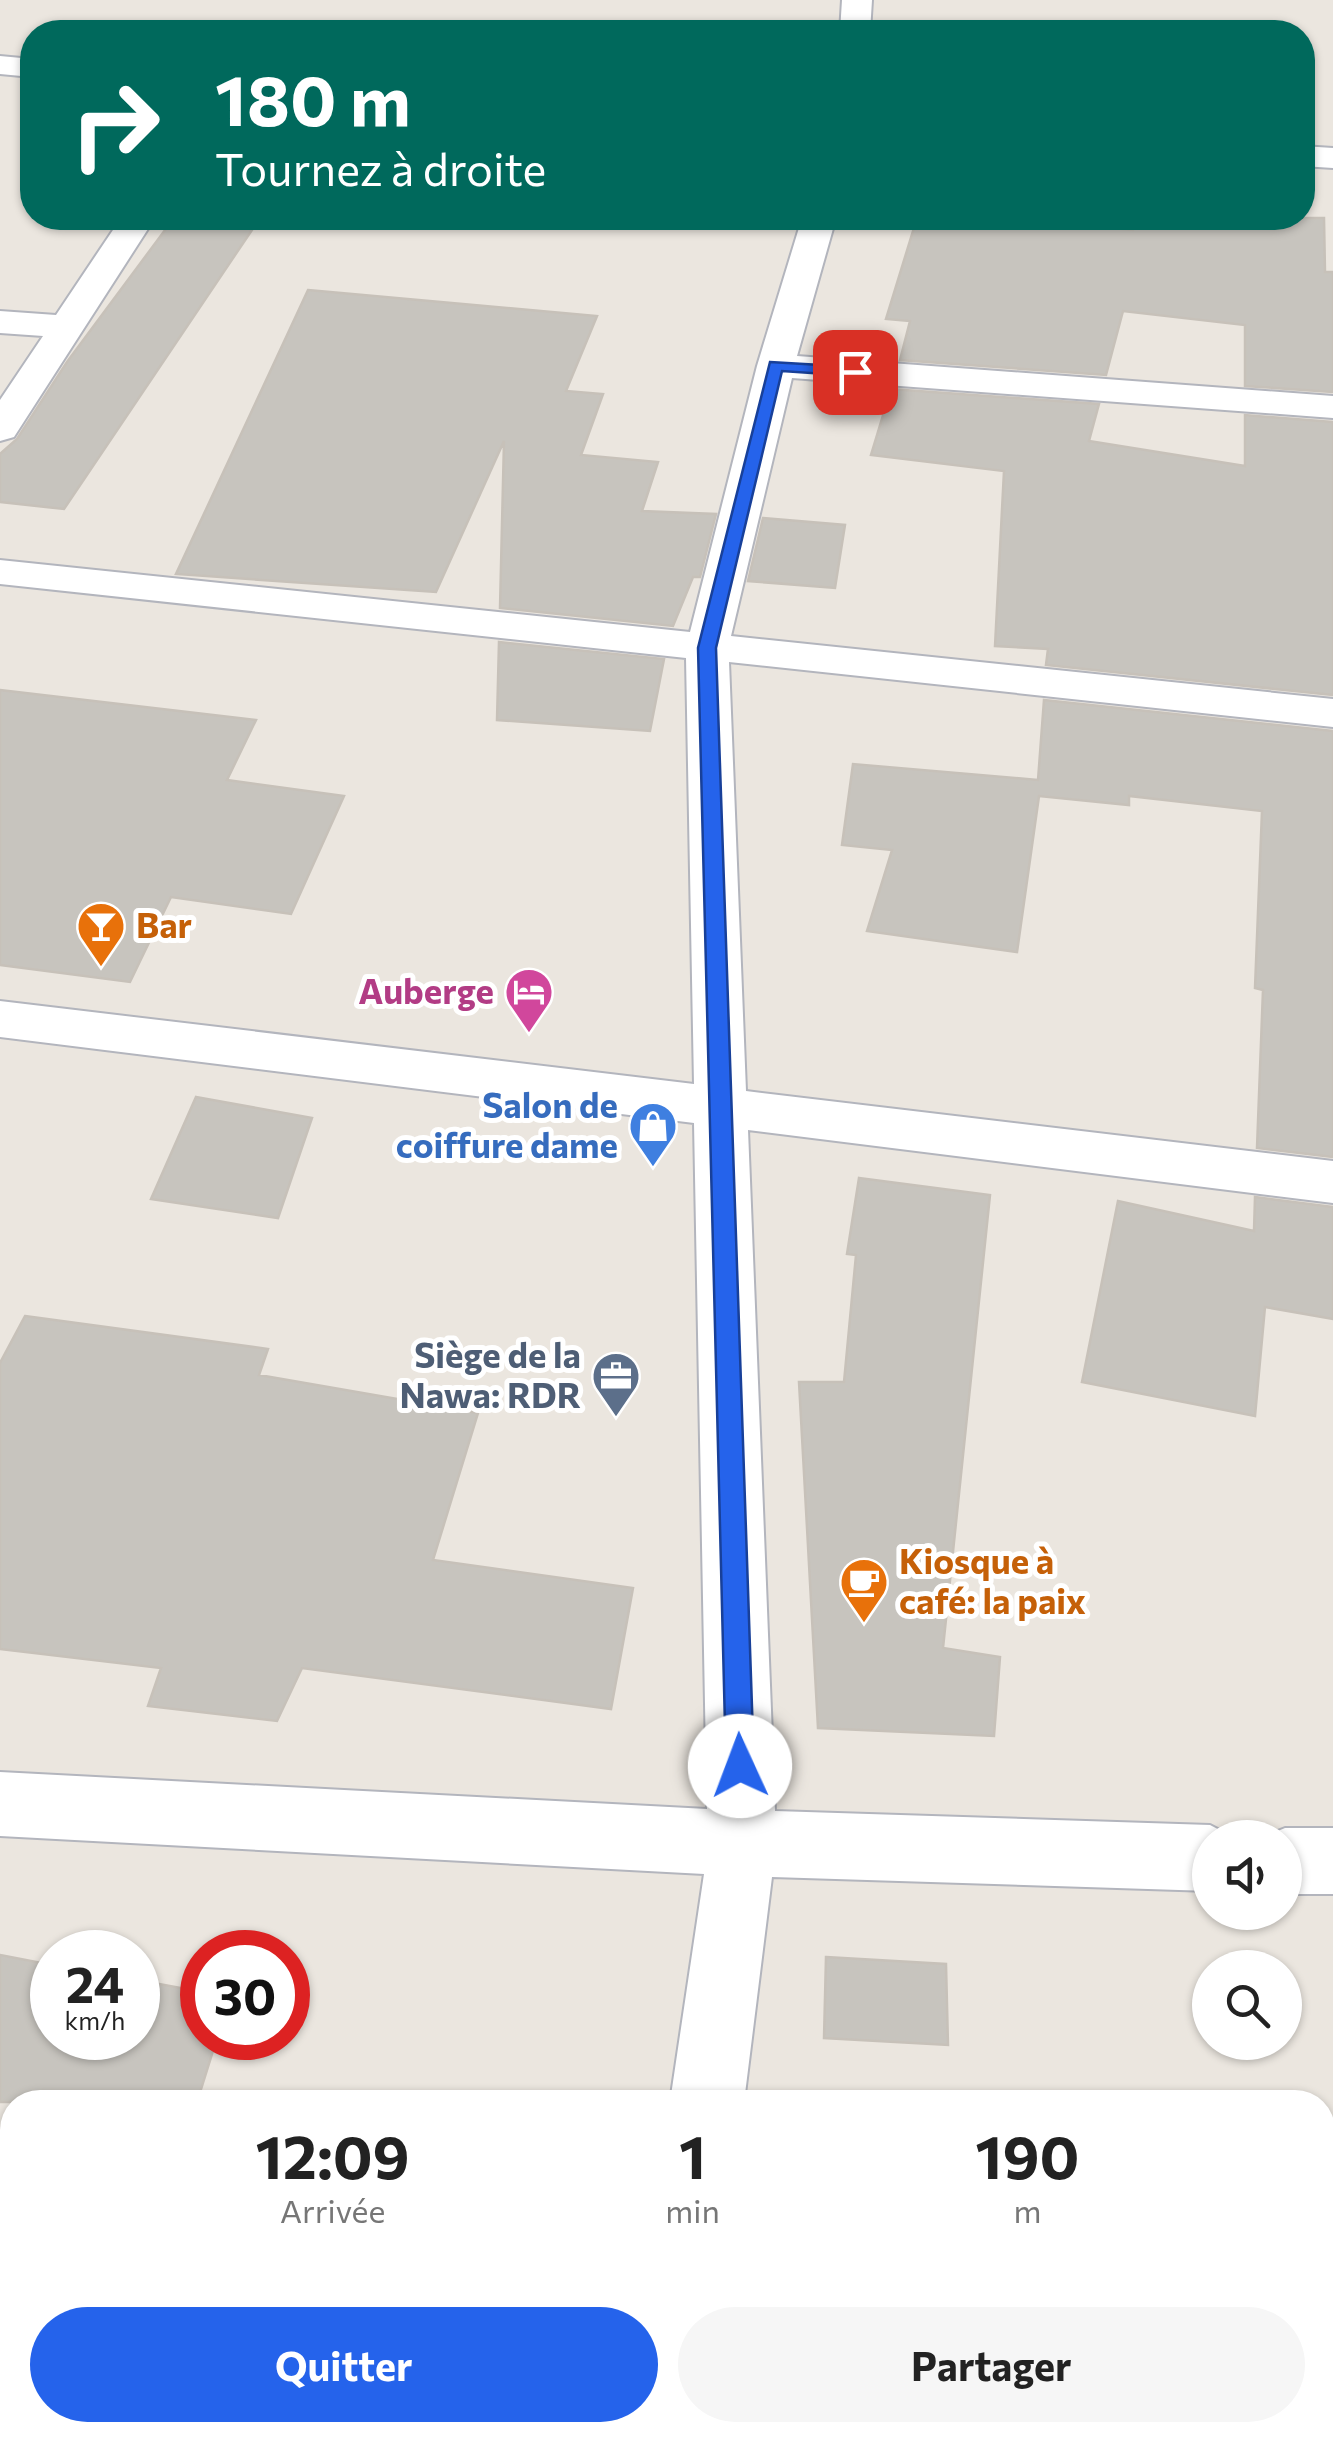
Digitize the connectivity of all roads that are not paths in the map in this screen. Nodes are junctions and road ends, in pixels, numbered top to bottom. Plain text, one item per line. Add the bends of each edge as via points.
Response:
1 (130, 230) edge
2 (816, 230) edge
3 (0, 322) edge
4 (67, 327) junction
5 (776, 366) junction
6 (1333, 407) edge
7 (0, 429) edge
8 (0, 572) edge
9 (707, 648) junction
10 (1333, 713) edge
11 (0, 1019) edge
12 (721, 1108) junction
13 (1333, 1182) edge
14 (0, 1804) edge
15 (742, 1843) junction
16 (1192, 1857) edge
17 (1302, 1861) edge
18 (1333, 1861) edge
19 (709, 2090) edge

1 - 4 street
2 - 5 street
3 - 4 street
4 - 7 street
5 - 6 street
5 - 9 street
8 - 9 street
9 - 10 street
9 - 12 street
11 - 12 street
12 - 13 street
12 - 15 street
14 - 15 street
15 - 16 street
15 - 19 street
17 - 18 street

